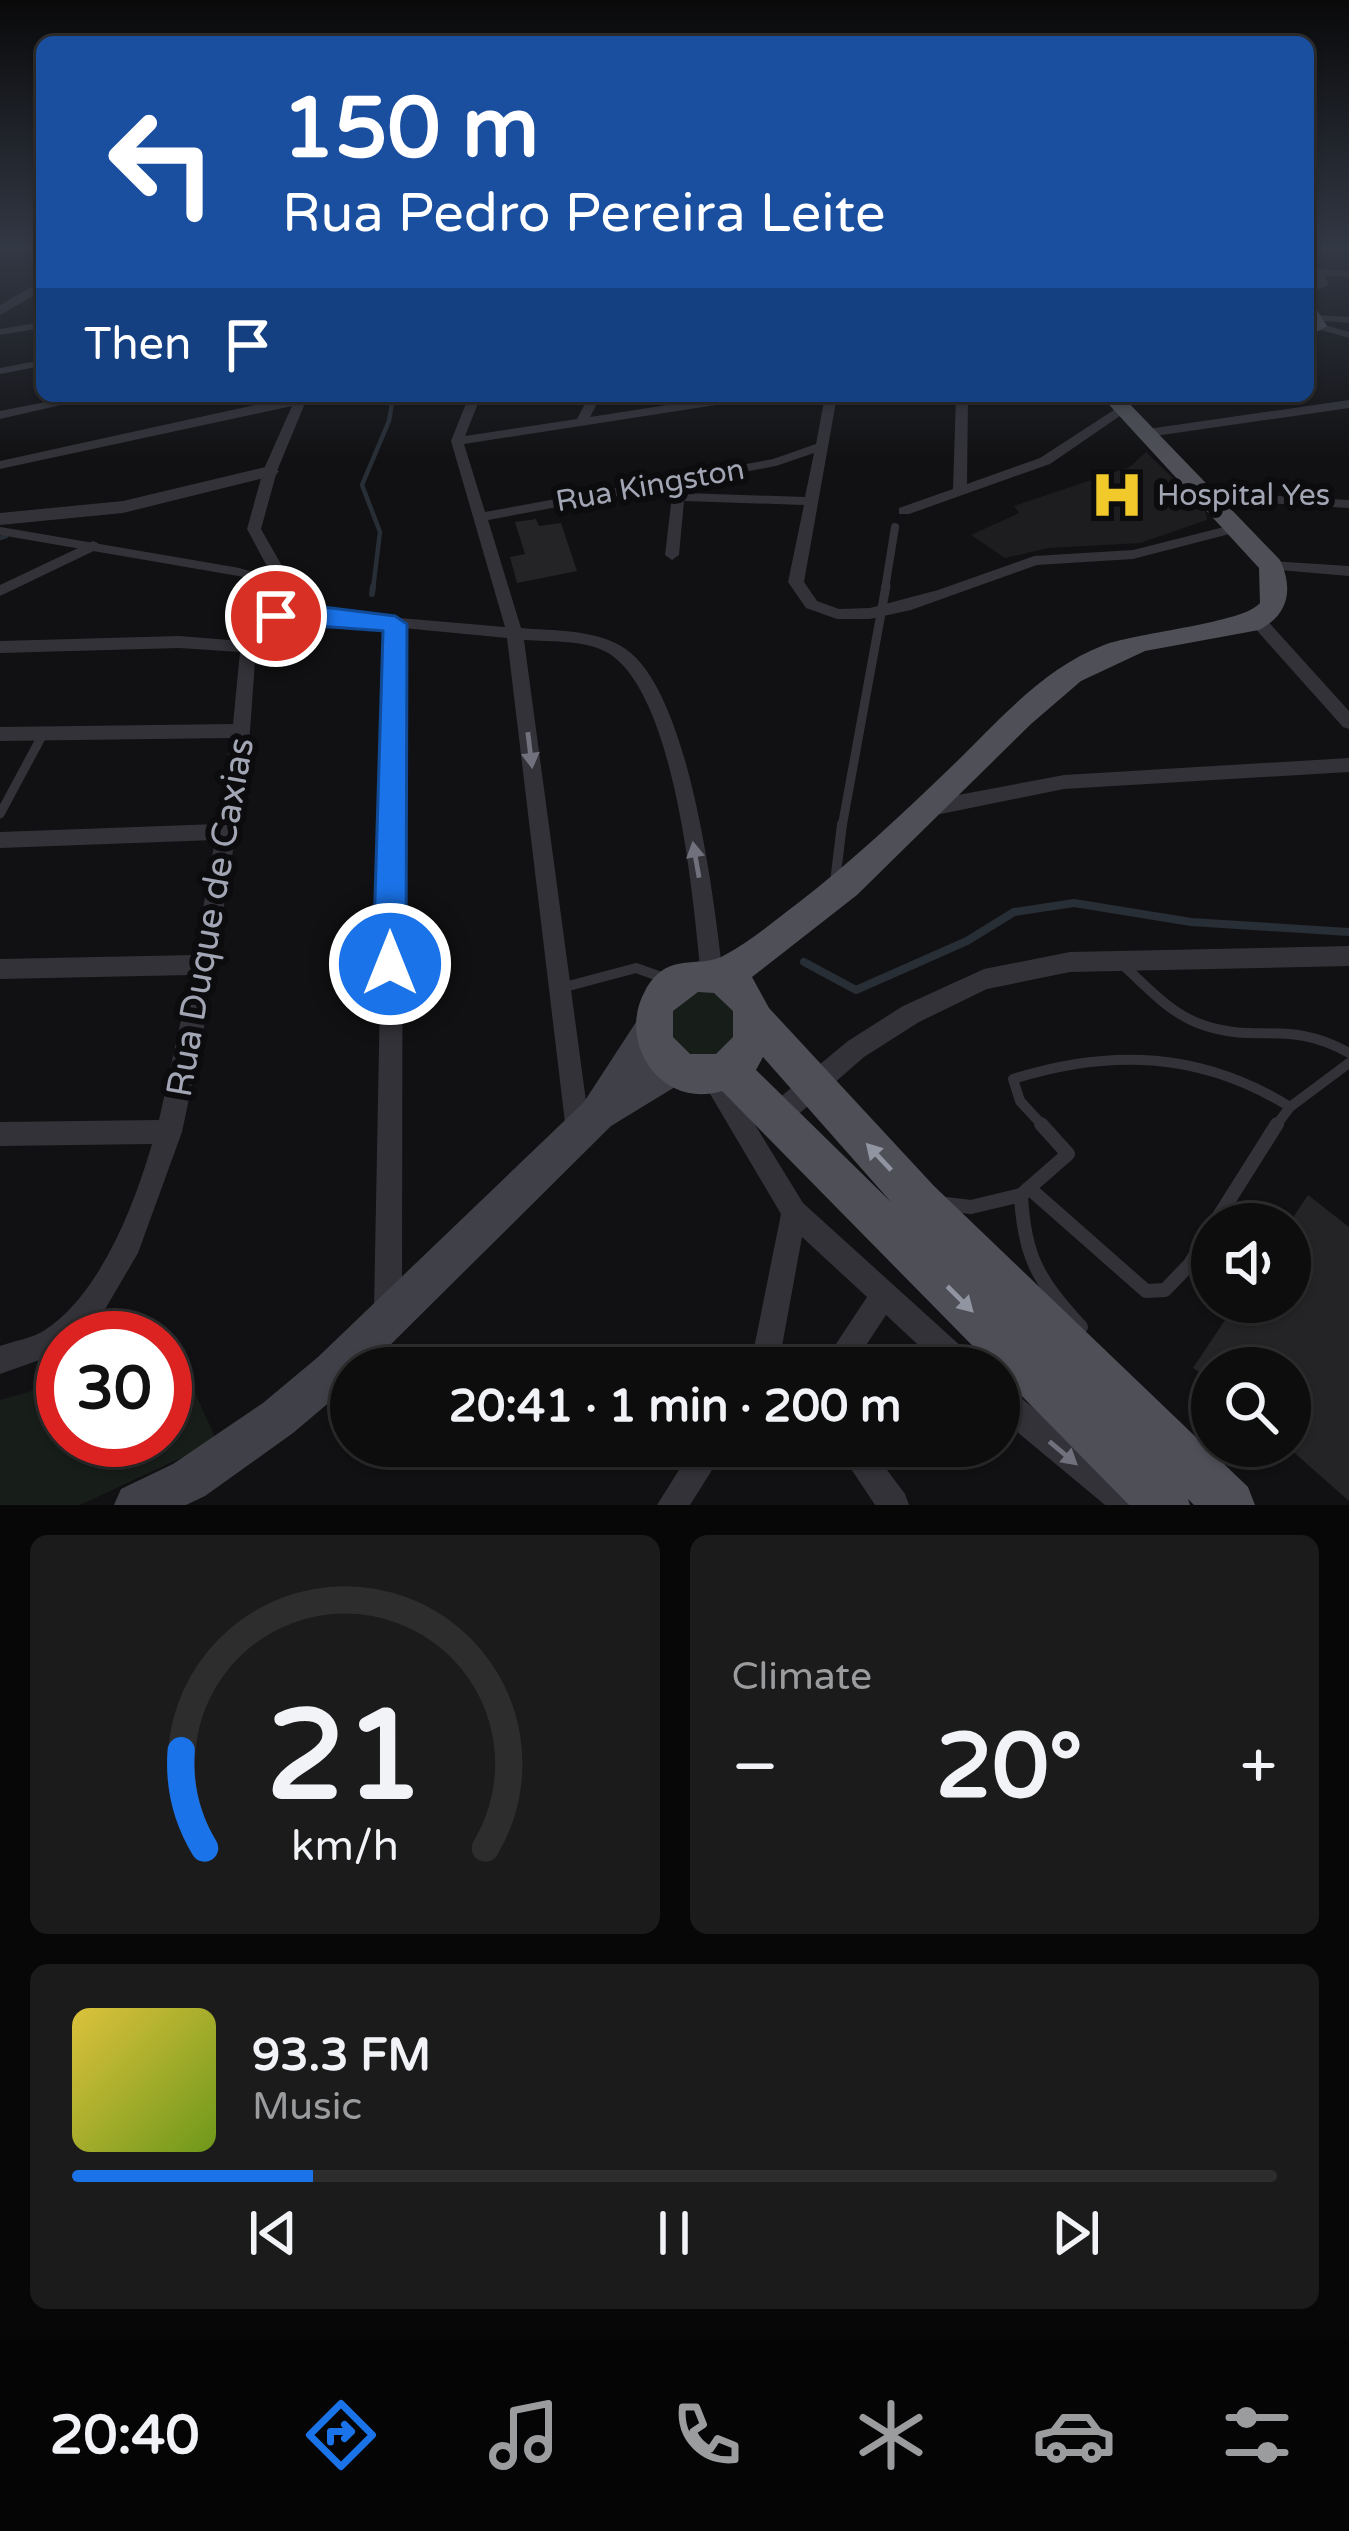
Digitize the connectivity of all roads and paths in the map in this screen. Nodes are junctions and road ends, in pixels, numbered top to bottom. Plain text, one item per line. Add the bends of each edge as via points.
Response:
1 (1349, 320) edge
2 (1314, 323) edge
3 (1314, 324) edge
4 (36, 326) edge
5 (0, 332) edge
6 (1349, 335) edge
7 (36, 364) edge
8 (0, 371) edge
9 (64, 402) edge
10 (288, 402) edge
11 (300, 402) edge
12 (473, 402) edge
13 (593, 402) edge
14 (708, 402) edge
15 (830, 402) edge
16 (962, 402) edge
17 (1118, 403) edge
18 (1349, 404) edge
19 (0, 415) edge
20 (582, 421) junction
21 (1148, 433) junction
22 (458, 441) junction
23 (819, 447) junction
24 (0, 466) edge
25 (270, 471) junction
26 (680, 480) junction
27 (960, 491) junction
28 (1208, 496) junction
29 (678, 497) junction
30 (808, 501) junction
31 (1349, 504) edge
32 (904, 512) dead end
33 (479, 517) junction
34 (0, 519) edge
35 (895, 527) dead end
36 (1235, 527) junction
37 (0, 531) edge
38 (93, 546) junction
39 (672, 555) dead end
40 (1271, 566) junction
41 (1349, 571) edge
42 (286, 586) junction
43 (0, 591) edge
44 (323, 615) junction
45 (882, 615) junction
46 (1258, 621) junction
47 (395, 624) junction
48 (515, 634) junction
49 (0, 647) edge
50 (248, 647) junction
51 (1349, 722) edge
52 (241, 731) junction
53 (0, 734) edge
54 (44, 734) junction
55 (1349, 765) edge
56 (926, 809) junction
57 (0, 814) edge
58 (226, 832) junction
59 (0, 840) edge
60 (833, 894) junction
61 (778, 942) junction
62 (1349, 956) edge
63 (1121, 963) junction
64 (203, 965) junction
65 (0, 968) edge
66 (716, 977) junction
67 (674, 983) junction
68 (561, 988) junction
69 (753, 1013) junction
70 (652, 1028) junction
71 (1349, 1054) edge
72 (1349, 1063) edge
73 (705, 1070) junction
74 (811, 1084) junction
75 (1290, 1107) junction
76 (776, 1118) junction
77 (588, 1125) junction
78 (170, 1132) junction
79 (0, 1134) edge
80 (1025, 1192) junction
81 (920, 1201) junction
82 (1228, 1203) edge
83 (794, 1213) junction
84 (1191, 1262) edge
85 (882, 1298) junction
86 (388, 1320) junction
87 (1094, 1340) dead end
88 (767, 1347) edge
89 (848, 1347) edge
90 (939, 1347) edge
91 (0, 1360) edge
92 (1020, 1415) edge
93 (698, 1467) edge
94 (866, 1467) edge
95 (137, 1505) edge
96 (672, 1505) edge
97 (894, 1505) edge
98 (1130, 1505) edge
99 (1165, 1505) edge
100 (1230, 1505) edge

1 - 2 street
3 - 6 street
4 - 5 street
7 - 8 street
9 - 19 street
10 - 24 street
11 - 25 street
12 - 22 street
13 - 20 street
14 - 20 street
15 - 23 street
16 - 27 street
17 - 21 main road
17 - 27 street via 1045,461
18 - 21 street
20 - 22 street
21 - 28 main road
22 - 33 street
23 - 26 street, Rua Kingston
23 - 30 street
25 - 34 street via 123,506
25 - 42 street via 254,529
26 - 29 street
26 - 33 street, Rua Kingston
27 - 32 street
28 - 31 street
28 - 36 main road
29 - 30 street
29 - 39 street
30 - 45 street via 796,567 800,596 839,613
33 - 48 street
35 - 45 lane
36 - 40 main road
36 - 45 street via 1153,552 1033,561
37 - 38 lane
38 - 42 lane
38 - 43 street
40 - 41 street
40 - 46 main road via 1279,587
42 - 44 lane via 317,596
44 - 47 street
44 - 50 street via 266,620
45 - 60 lane
46 - 51 street
46 - 56 main road via 1090,662 1045,694
47 - 48 street
47 - 86 street
66 -> 48 street via 662,716 634,668 612,647 588,640
48 -> 68 street
49 - 50 street
50 - 52 street, Rua Duque de Caxias
52 - 54 street
52 - 58 street, Rua Duque de Caxias
53 - 54 street
54 - 57 lane
55 - 56 street via 1064,782
56 - 60 main road
58 - 59 street
58 - 64 street, Rua Duque de Caxias
60 - 61 main road
61 - 66 main road
61 - 69 main road
62 - 63 street
63 - 71 lane via 1204,1025 1298,1029
63 - 74 street via 1070,962 984,980 911,1014
64 - 65 street
64 - 78 street, Rua Duque de Caxias
66 - 67 main road
66 - 69 main road via 743,994
67 - 68 lane via 636,968
67 - 70 main road via 657,1002
68 - 77 street
69 - 73 main road via 752,1043
69 - 74 main road
70 - 73 main road via 655,1042
70 - 77 main road
72 - 75 lane
73 - 76 main road
73 - 77 main road
73 - 83 street
74 - 76 street
81 -> 74 main road
75 - 80 lane via 1255,1085 1185,1064 1140,1056 1065,1061 1013,1079 1020,1101 1068,1154
75 - 82 lane
76 -> 99 main road
77 - 86 main road
78 - 79 street
78 - 91 street, Rua Duque de Caxias via 128,1241 80,1320 22,1359
80 - 81 lane via 971,1207
80 - 84 lane via 1146,1291 1165,1290
80 - 87 lane via 1024,1251 1032,1272
81 - 100 main road via 1170,1434
83 - 85 street
83 - 88 street
85 - 89 street
85 - 90 street
86 - 95 main road via 278,1418 189,1480
92 -> 98 street
93 - 96 street
94 - 97 street

